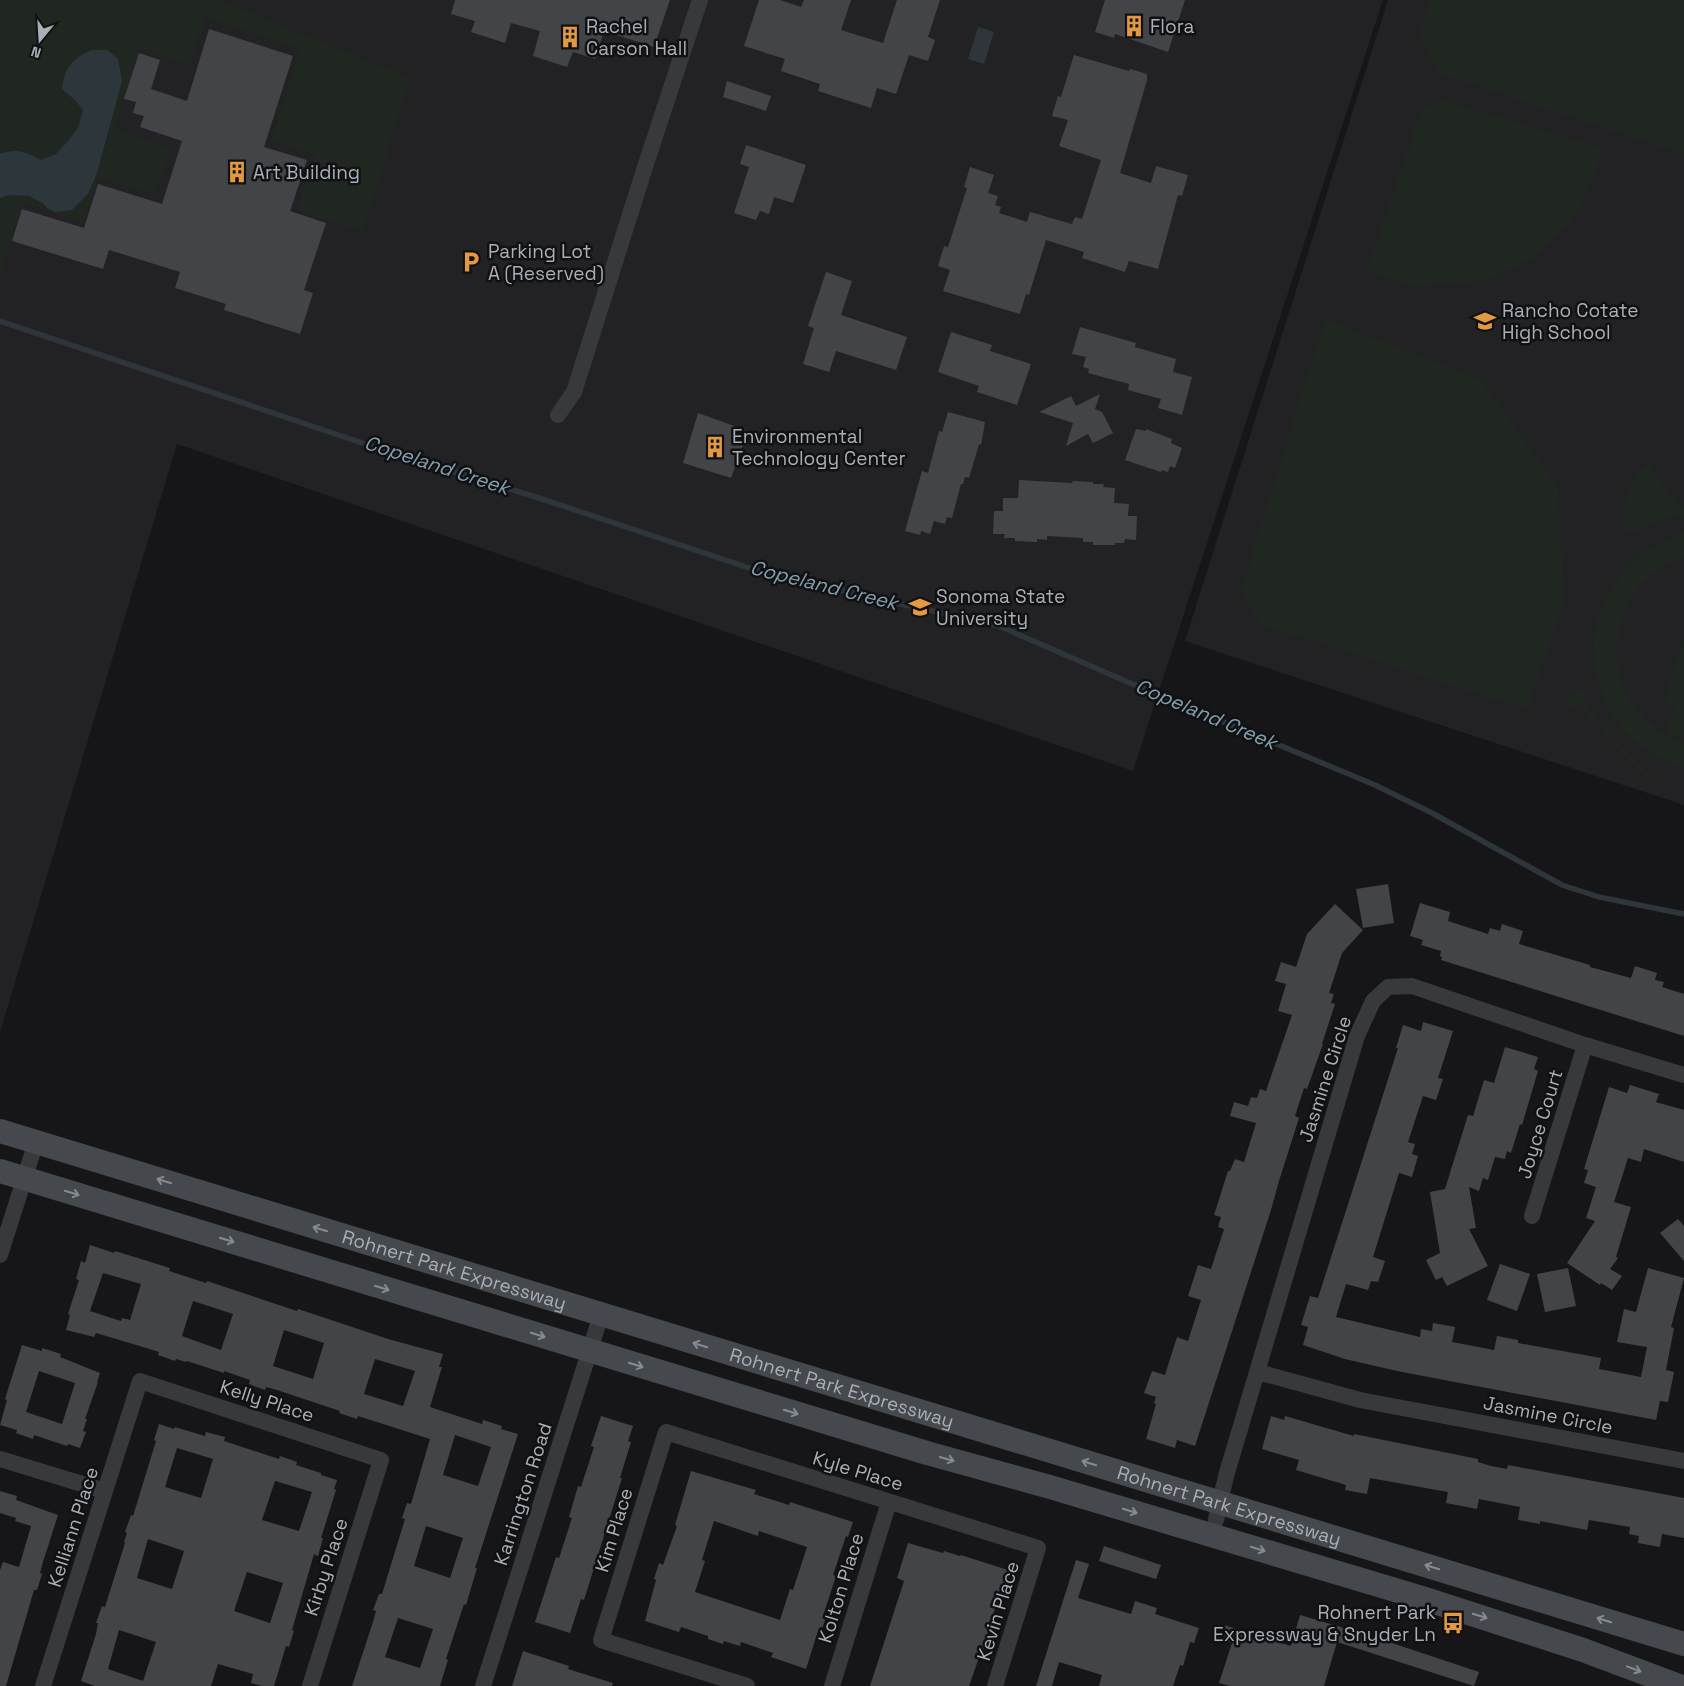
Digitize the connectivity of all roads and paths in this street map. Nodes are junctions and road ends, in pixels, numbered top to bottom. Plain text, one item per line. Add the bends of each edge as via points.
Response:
1 (700, 0) edge
2 (558, 415) dead end
3 (1585, 1044) junction
4 (1684, 1075) edge
5 (0, 1131) edge
6 (36, 1142) junction
7 (0, 1171) edge
8 (25, 1178) junction
9 (1532, 1216) dead end
10 (0, 1256) edge
11 (601, 1315) junction
12 (589, 1351) junction
13 (1258, 1372) junction
14 (140, 1380) joint
15 (666, 1432) joint
16 (0, 1459) edge
17 (381, 1460) joint
18 (1684, 1461) edge
19 (105, 1491) junction
20 (889, 1502) junction
21 (1218, 1512) junction
22 (1038, 1548) joint
23 (1684, 1644) edge
24 (43, 1686) edge
25 (310, 1686) edge
26 (483, 1686) edge
27 (747, 1686) edge
28 (832, 1686) edge
29 (995, 1686) edge
30 (1679, 1686) edge

1 - 2 street via 574,392
3 - 4 street, Jasmine Circle
3 - 9 street, Joyce Court
3 - 13 street, Jasmine Circle via 1412,986 1388,987 1373,1001 1357,1036
5 - 6 main road, Rohnert Park Expressway
6 - 8 street
11 -> 6 main road, Rohnert Park Expressway
7 - 8 main road, Rohnert Park Expressway
8 - 10 street
8 -> 12 main road, Rohnert Park Expressway
11 - 12 street, Karrington Road
21 -> 11 main road, Rohnert Park Expressway
12 - 26 street, Karrington Road
12 -> 30 main road, Rohnert Park Expressway via 1422,1598 1583,1650
13 - 18 street, Jasmine Circle via 1360,1400
13 - 21 street, Jasmine Circle
14 - 17 street, Kelly Place
14 - 19 street, Kelliann Place
15 - 20 street, Kyle Place
15 - 27 street, Kim Place via 601,1640
16 - 19 street
17 - 25 street, Kirby Place
19 - 24 street, Kelliann Place
20 - 22 street, Kyle Place
20 - 28 street, Kolton Place
23 -> 21 main road, Rohnert Park Expressway
22 - 29 street, Kevin Place

